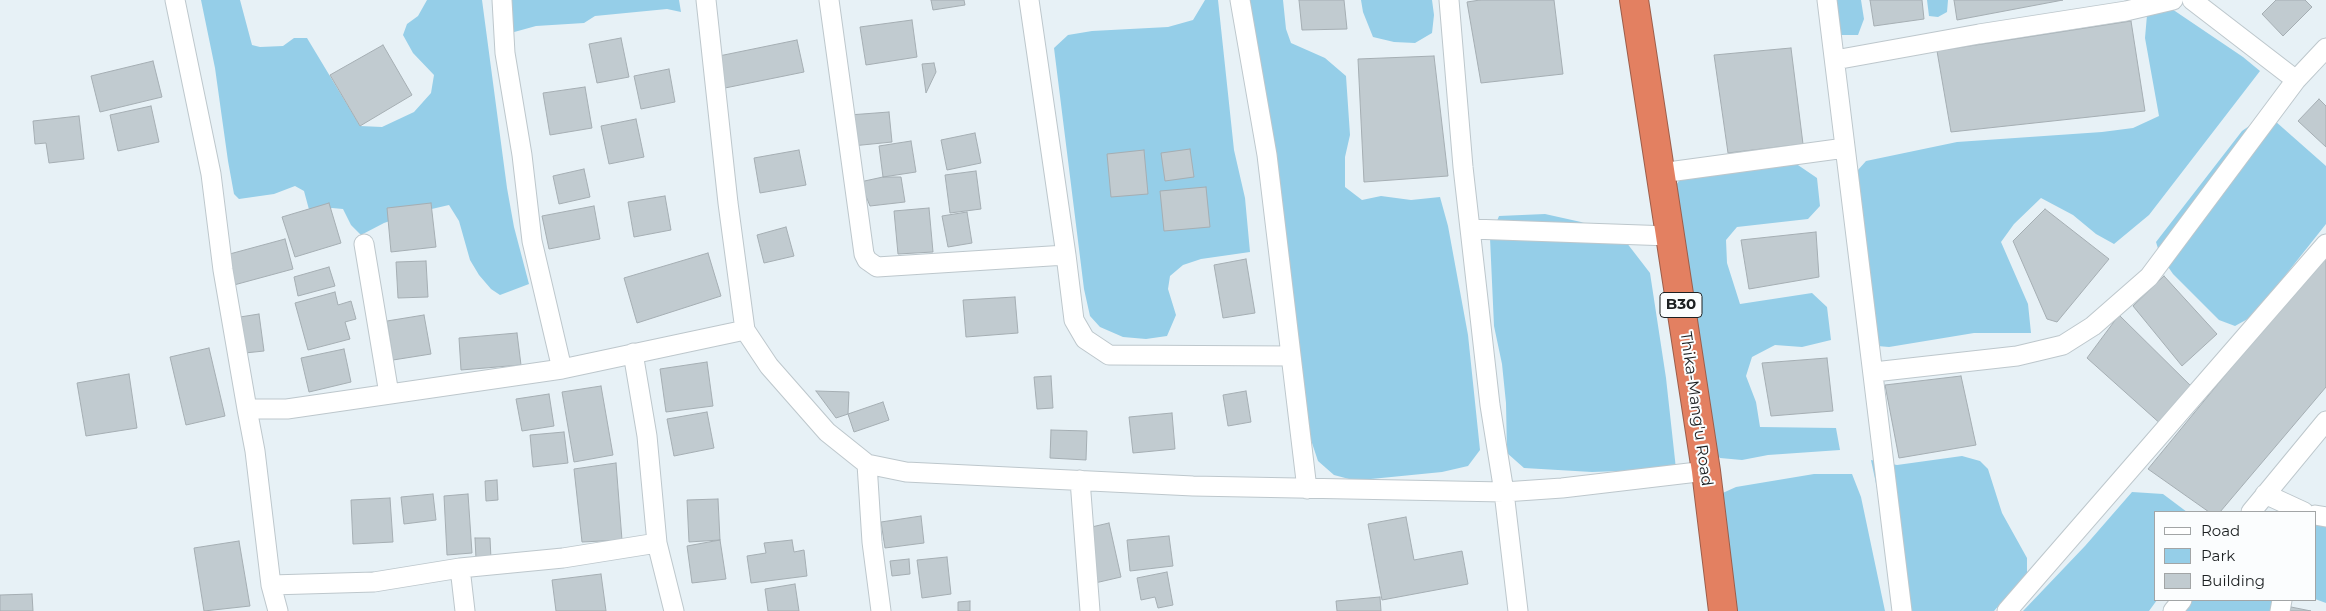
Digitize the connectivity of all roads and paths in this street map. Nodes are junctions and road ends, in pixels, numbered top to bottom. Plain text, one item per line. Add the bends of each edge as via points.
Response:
1 (175, 0) edge
2 (502, 0) edge
3 (706, 0) edge
4 (829, 0) edge
5 (1029, 0) edge
6 (1240, 0) edge
7 (1449, 0) edge
8 (1634, 0) edge
9 (1827, 0) edge
10 (2173, 0) edge
11 (2192, 0) edge
12 (2326, 48) edge
13 (1835, 60) junction
14 (2296, 80) junction
15 (1845, 148) junction
16 (1661, 173) junction
17 (1471, 230) junction
18 (1670, 236) junction
19 (364, 244) dead end
20 (2326, 244) edge
21 (1066, 255) junction
22 (746, 330) junction
23 (633, 353) junction
24 (1290, 356) junction
25 (562, 369) junction
26 (1874, 372) junction
27 (389, 394) junction
28 (247, 409) junction
29 (2326, 421) edge
30 (867, 464) junction
31 (1706, 470) junction
32 (1080, 480) junction
33 (1308, 489) junction
34 (1504, 492) junction
35 (2265, 494) junction
36 (2252, 511) edge
37 (2301, 511) edge
38 (657, 543) junction
39 (460, 568) junction
40 (272, 585) junction
41 (2181, 601) edge
42 (278, 611) edge
43 (466, 611) edge
44 (674, 611) edge
45 (881, 611) edge
46 (1090, 611) edge
47 (1518, 611) edge
48 (1723, 611) edge
49 (1902, 611) edge
50 (2007, 611) edge
51 (2173, 611) edge

1 - 28 street via 211,174 223,270
2 - 25 street via 505,53 532,241
3 - 22 street via 728,203
4 - 21 street via 867,260 877,267
5 - 21 street
6 - 24 street via 1267,155
7 - 17 street
8 - 16 highway, Thika-Mang'u Road / B30
9 - 13 street
10 - 13 street via 2126,12
11 - 14 street
12 - 14 street
13 - 15 street
14 - 26 street via 2148,277 2093,326 2063,345 2017,356
15 - 16 street
15 - 26 street
16 - 18 highway, Thika-Mang'u Road / B30
17 - 18 street
17 - 34 street via 1490,405
18 - 31 highway, Thika-Mang'u Road / B30
19 - 27 street
20 - 50 street
21 - 24 street via 1074,320 1085,339 1109,356
22 - 23 street
22 - 30 street via 769,366 821,425
23 - 25 street
23 - 38 street
24 - 33 street
25 - 27 street
26 - 49 street
27 - 28 street via 287,409
28 - 40 street
29 - 35 street
30 - 32 street via 906,472
30 - 45 street
31 - 34 street
31 - 48 highway, Thika-Mang'u Road / B30
32 - 33 street
32 - 46 street
33 - 34 street
34 - 47 street
35 - 36 street
35 - 37 street
38 - 39 street via 562,558
38 - 44 street
39 - 40 street via 374,582
39 - 43 street
40 - 42 street
41 - 51 street

